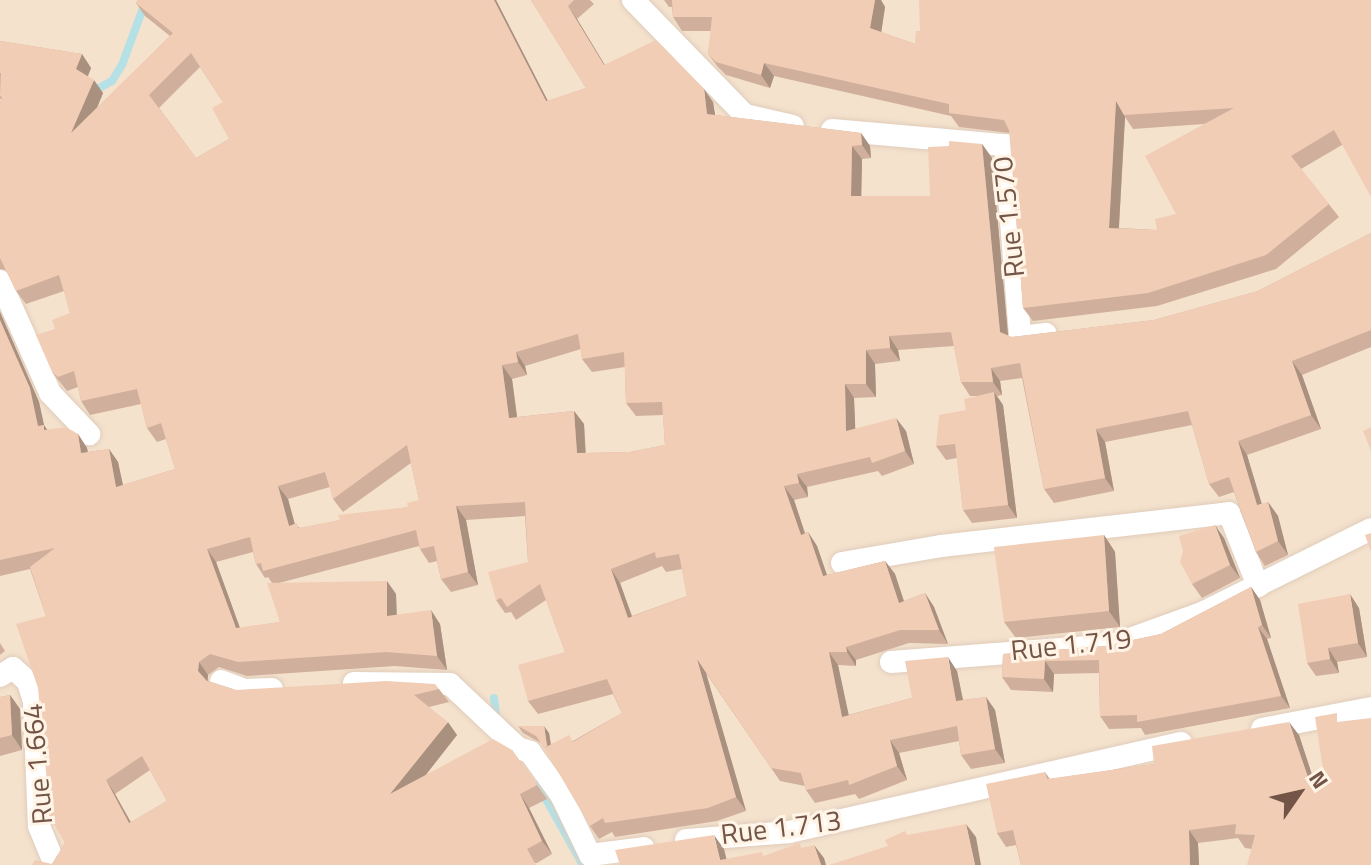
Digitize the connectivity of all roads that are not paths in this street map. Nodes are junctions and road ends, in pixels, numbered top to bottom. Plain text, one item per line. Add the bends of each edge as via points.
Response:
1 (633, 0) edge
2 (0, 281) edge
3 (1066, 332) edge
4 (89, 434) dead end
5 (1371, 529) edge
6 (842, 563) dead end
7 (1258, 586) junction
8 (891, 662) dead end
9 (7, 672) edge
10 (221, 681) dead end
11 (330, 684) edge
12 (300, 689) edge
13 (1371, 708) edge
14 (1239, 733) edge
15 (1209, 738) edge
16 (593, 860) edge
17 (55, 865) edge

1 - 3 street, Rue 1.570 via 745,115 771,123 1005,145 1020,337
2 - 4 street via 50,393
5 - 7 street, Rue 1.719
6 - 7 street via 941,546 1229,513
7 - 8 street, Rue 1.719 via 1190,618 1113,645
9 - 17 street, Rue 1.664 via 28,682 37,715 39,826
10 - 12 street via 245,690
11 - 16 street, Rue 1.713 via 450,684 518,748 530,752 561,795
13 - 14 street
15 - 16 street, Rue 1.713 via 789,832 720,835

